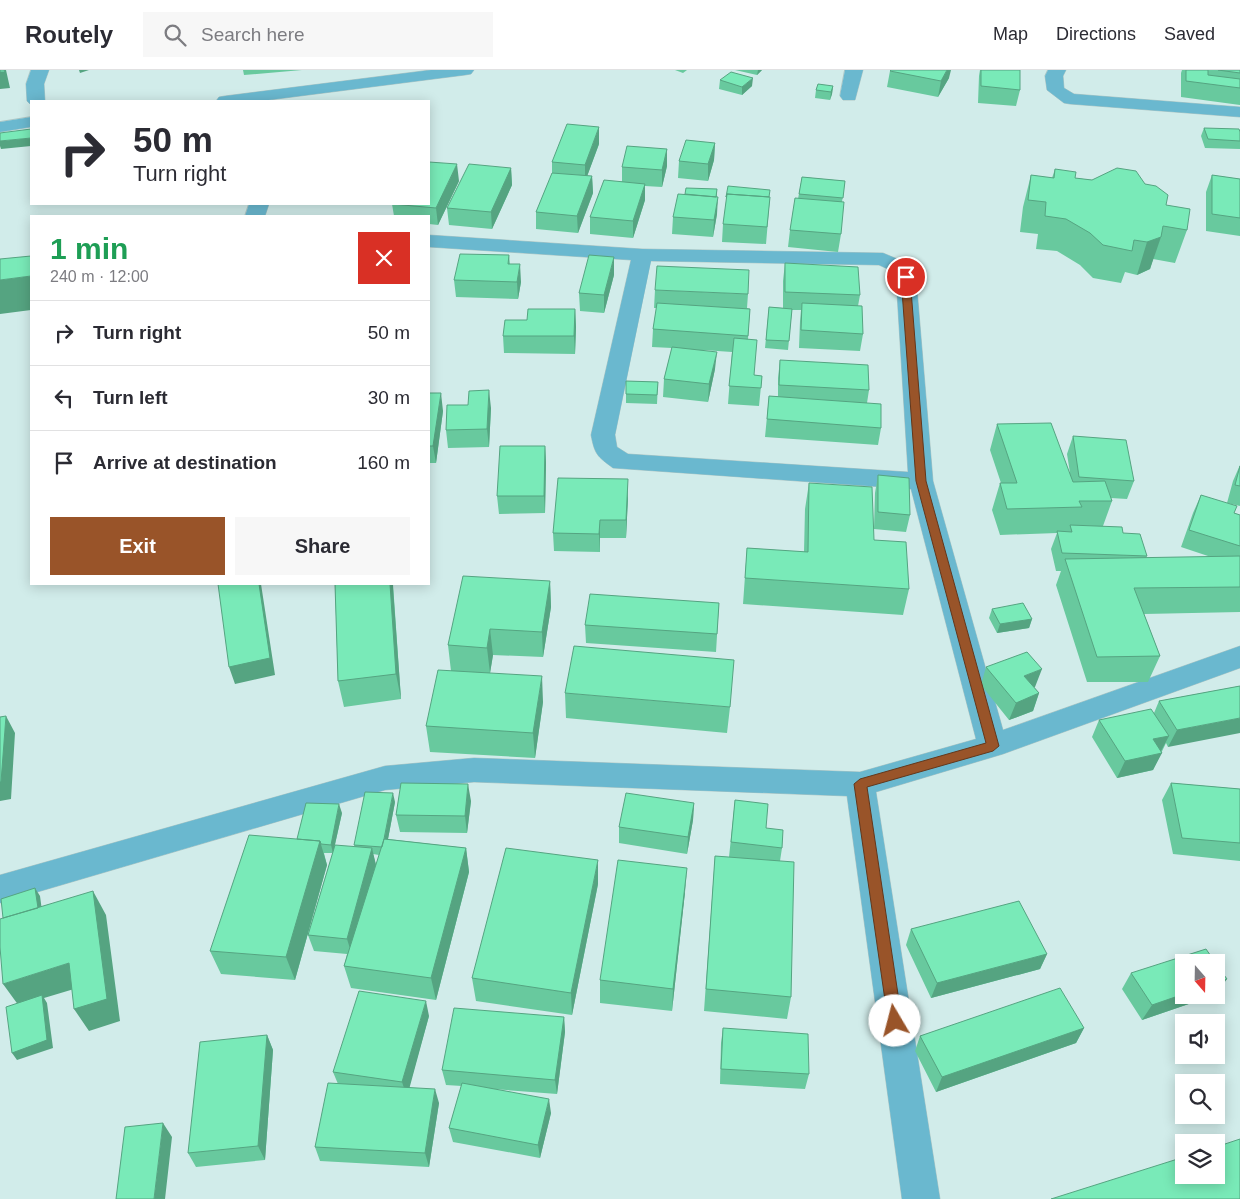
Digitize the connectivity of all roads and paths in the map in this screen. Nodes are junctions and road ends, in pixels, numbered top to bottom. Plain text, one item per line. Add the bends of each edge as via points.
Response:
1 (40, 70) edge
2 (465, 70) edge
3 (854, 70) edge
4 (1057, 70) edge
5 (383, 76) edge
6 (849, 96) dead end
7 (283, 97) edge
8 (36, 100) edge
9 (240, 100) edge
10 (1240, 112) edge
11 (30, 122) edge
12 (0, 127) edge
13 (430, 241) edge
14 (642, 255) junction
15 (921, 481) junction
16 (1240, 657) edge
17 (993, 746) junction
18 (860, 784) junction
19 (0, 889) edge
20 (921, 1199) edge

1 - 8 street via 35,84
2 - 5 street via 409,80
3 - 6 street
4 - 10 street via 1054,76 1056,90 1070,99
5 - 7 street
7 - 9 street
11 - 12 street
13 - 14 street
14 - 15 street via 883,259 900,267 906,277
14 - 15 street via 603,435 606,451 622,462
15 - 17 street
16 - 17 street
17 - 18 street
18 - 19 street via 474,770 385,778
18 - 20 street

